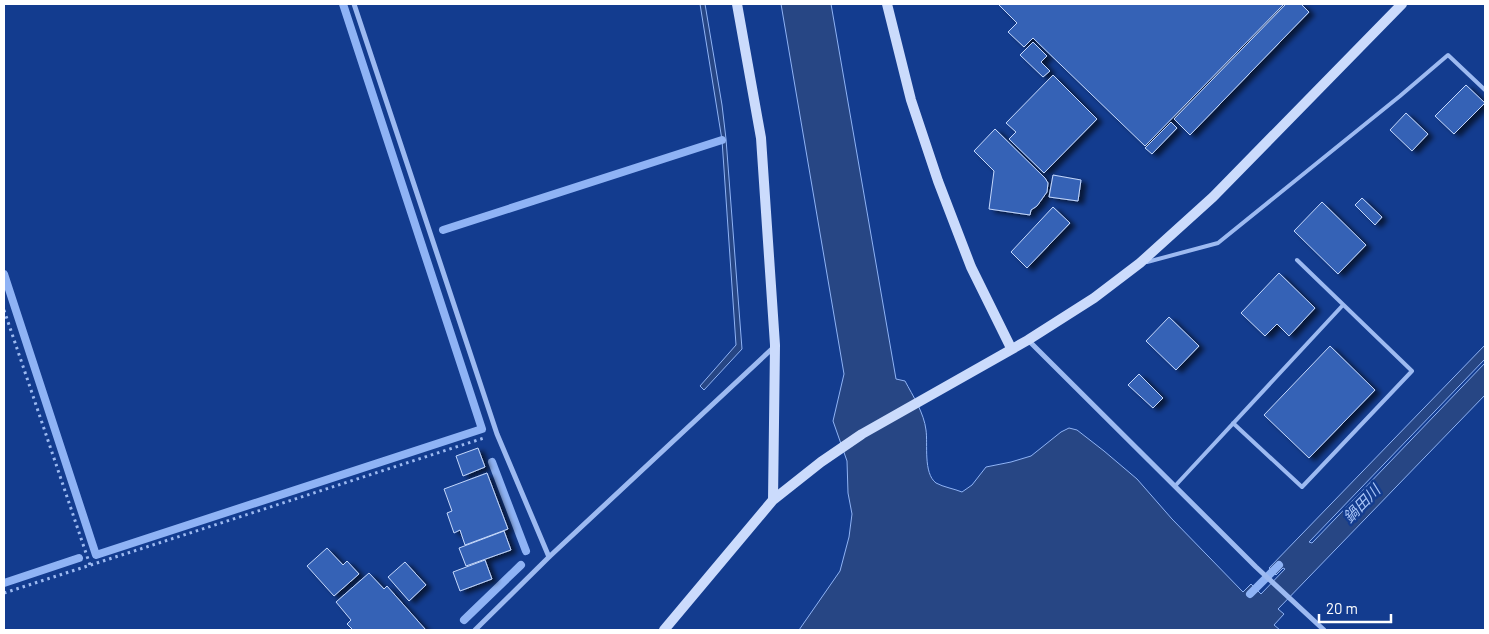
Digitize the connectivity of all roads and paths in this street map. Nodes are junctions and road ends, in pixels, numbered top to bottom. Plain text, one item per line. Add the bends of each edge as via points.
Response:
1 (354, 4) edge
2 (737, 4) edge
3 (887, 4) edge
4 (1402, 4) edge
5 (1485, 90) edge
6 (1297, 260) dead end
7 (1140, 263) junction
8 (1343, 305) junction
9 (4, 310) edge
10 (1028, 340) junction
11 (775, 345) junction
12 (1011, 348) junction
13 (1233, 423) junction
14 (497, 434) junction
15 (1175, 486) junction
16 (773, 500) junction
17 (549, 557) junction
18 (90, 565) junction
19 (4, 593) edge
20 (475, 630) edge
21 (664, 630) edge
22 (1324, 630) edge

1 - 14 street
2 - 11 street via 761,138
3 - 12 street via 912,100 938,181 971,267
4 - 7 street via 1213,197
5 - 7 lane via 1448,55 1218,243
6 - 8 lane
7 - 10 street via 1094,298
8 - 13 lane
8 - 13 lane via 1412,371 1302,487
9 - 18 path
10 - 12 street
10 - 15 street
11 - 16 street
11 - 17 street
12 - 16 street via 862,434
13 - 15 lane
14 - 17 street
14 - 18 path
15 - 22 street
16 - 21 street
17 - 20 street
18 - 19 path

